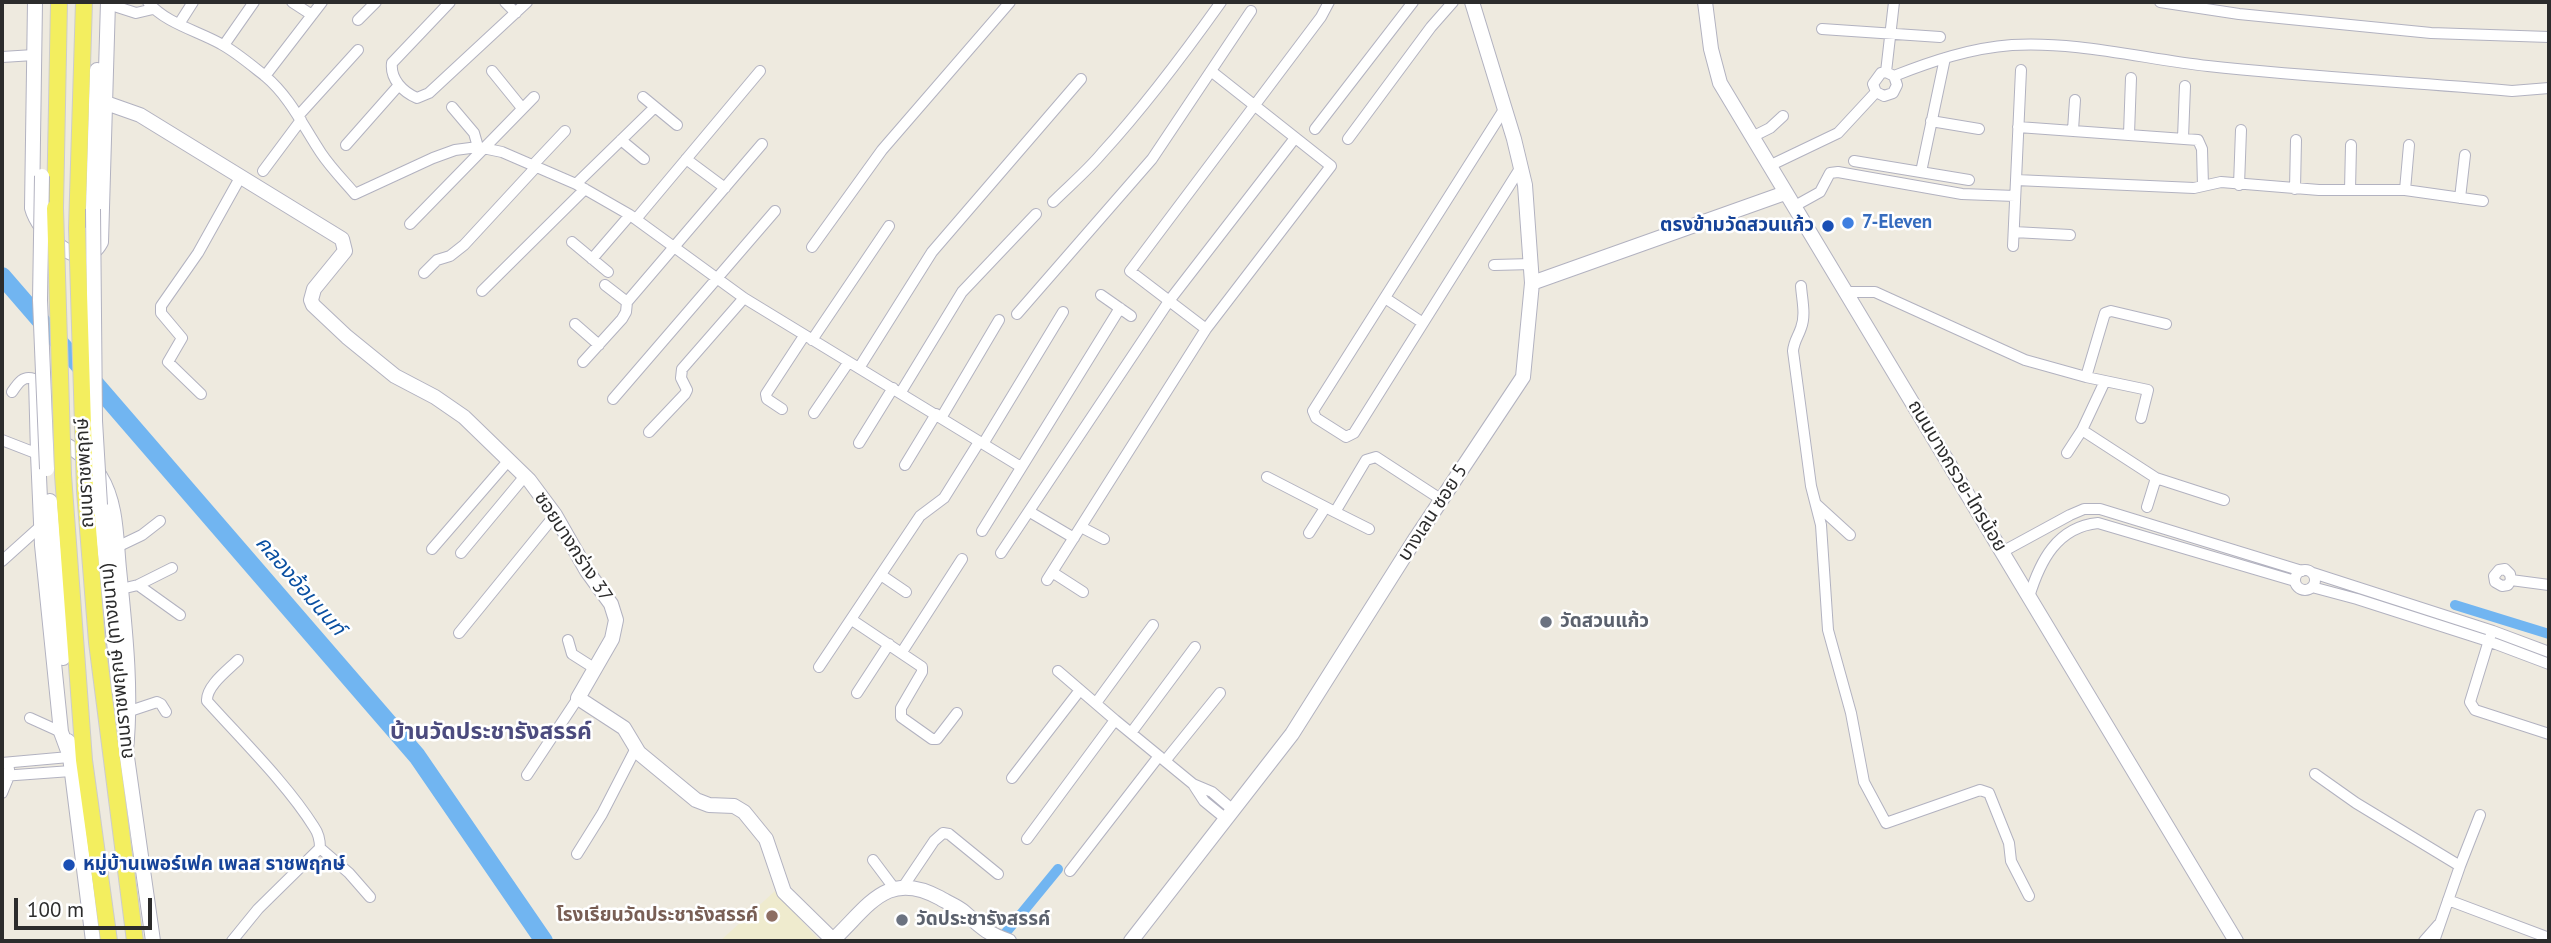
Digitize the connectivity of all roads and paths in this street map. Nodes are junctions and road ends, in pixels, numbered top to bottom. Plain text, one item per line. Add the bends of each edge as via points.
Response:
1 (35, 2) edge
2 (44, 2) edge
3 (59, 2) edge
4 (84, 2) edge
5 (193, 2) edge
6 (254, 2) edge
7 (292, 2) edge
8 (322, 2) edge
9 (376, 2) edge
10 (450, 2) edge
11 (505, 2) edge
12 (527, 2) edge
13 (1010, 2) edge
14 (1221, 2) edge
15 (1329, 2) edge
16 (1413, 2) edge
17 (1453, 2) edge
18 (1472, 2) edge
19 (1705, 2) edge
20 (1894, 2) edge
21 (2160, 2) edge
22 (105, 3) edge
23 (2200, 4) edge
24 (150, 5) edge
25 (1251, 11) dead end
26 (516, 13) junction
27 (312, 15) junction
28 (358, 20) dead end
29 (179, 24) junction
30 (1822, 29) dead end
31 (1890, 34) junction
32 (1940, 37) dead end
33 (2549, 37) edge
34 (224, 45) junction
35 (358, 50) dead end
36 (34, 55) junction
37 (2, 57) edge
38 (1945, 58) junction
39 (2021, 70) dead end
40 (492, 71) dead end
41 (1211, 71) junction
42 (760, 72) dead end
43 (1890, 74) junction
44 (265, 76) junction
45 (2131, 78) dead end
46 (1081, 79) dead end
47 (398, 85) junction
48 (2185, 86) dead end
49 (2549, 88) edge
50 (1876, 92) junction
51 (534, 97) dead end
52 (643, 97) dead end
53 (2075, 100) dead end
54 (106, 103) junction
55 (1254, 106) junction
56 (452, 107) dead end
57 (654, 107) junction
58 (522, 108) junction
59 (1505, 108) junction
60 (1783, 116) dead end
61 (300, 118) junction
62 (1931, 121) junction
63 (677, 125) dead end
64 (2018, 127) junction
65 (1315, 129) dead end
66 (1979, 129) dead end
67 (2073, 130) junction
68 (2241, 130) dead end
69 (565, 131) dead end
70 (2129, 134) junction
71 (1752, 137) junction
72 (1295, 138) junction
73 (2183, 138) junction
74 (1348, 139) dead end
75 (621, 140) junction
76 (2296, 140) dead end
77 (762, 144) dead end
78 (346, 145) dead end
79 (2351, 145) dead end
80 (2409, 145) dead end
81 (480, 148) junction
82 (2465, 155) dead end
83 (644, 159) dead end
84 (686, 159) junction
85 (1854, 161) dead end
86 (534, 166) junction
87 (1769, 166) junction
88 (1521, 167) junction
89 (263, 171) dead end
90 (1921, 172) junction
91 (241, 176) junction
92 (1969, 180) dead end
93 (2016, 180) junction
94 (2239, 185) junction
95 (2203, 186) junction
96 (581, 187) junction
97 (725, 188) junction
98 (2295, 188) junction
99 (2350, 190) junction
100 (2405, 190) junction
101 (1785, 193) junction
102 (2015, 196) junction
103 (2460, 198) junction
104 (2483, 201) dead end
105 (1052, 202) dead end
106 (1793, 207) junction
107 (775, 211) dead end
108 (1036, 214) dead end
109 (633, 217) junction
110 (410, 224) dead end
111 (889, 226) dead end
112 (2014, 232) junction
113 (2070, 235) dead end
114 (572, 242) dead end
115 (2013, 246) dead end
116 (674, 247) junction
117 (812, 247) dead end
118 (592, 259) junction
119 (1532, 264) junction
120 (1494, 265) dead end
121 (608, 272) dead end
122 (424, 273) dead end
123 (717, 279) junction
124 (1532, 283) junction
125 (604, 285) dead end
126 (1801, 286) dead end
127 (482, 291) dead end
128 (1845, 292) junction
129 (1101, 295) dead end
130 (744, 298) junction
131 (1385, 298) junction
132 (1169, 301) junction
133 (627, 302) junction
134 (1120, 308) junction
135 (1063, 312) dead end
136 (1017, 314) dead end
137 (1131, 316) dead end
138 (999, 320) dead end
139 (1423, 323) junction
140 (575, 324) dead end
141 (2166, 324) dead end
142 (1206, 329) junction
143 (808, 338) junction
144 (599, 345) junction
145 (583, 362) dead end
146 (848, 362) junction
147 (859, 368) junction
148 (2086, 377) junction
149 (2105, 381) junction
150 (897, 390) junction
151 (12, 392) dead end
152 (201, 394) dead end
153 (612, 399) dead end
154 (782, 409) dead end
155 (814, 413) dead end
156 (939, 416) junction
157 (2141, 418) dead end
158 (2082, 430) junction
159 (649, 432) dead end
160 (2, 440) edge
161 (859, 443) dead end
162 (981, 443) junction
163 (2067, 453) dead end
164 (37, 454) junction
165 (509, 460) junction
166 (905, 465) dead end
167 (1021, 467) junction
168 (525, 476) junction
169 (1267, 477) dead end
170 (2156, 478) junction
171 (1442, 500) junction
172 (2224, 500) dead end
173 (1816, 504) junction
174 (2147, 506) dead end
175 (1330, 510) junction
176 (1030, 512) junction
177 (555, 514) junction
178 (160, 521) dead end
179 (2139, 521) junction
180 (42, 525) junction
181 (1080, 527) junction
182 (2050, 528) junction
183 (1369, 529) dead end
184 (982, 530) dead end
185 (1309, 533) dead end
186 (2134, 534) junction
187 (1850, 535) dead end
188 (1074, 538) junction
189 (1104, 539) dead end
190 (2057, 540) junction
191 (2220, 546) junction
192 (117, 547) junction
193 (432, 550) dead end
194 (2003, 552) junction
195 (461, 553) dead end
196 (1001, 553) dead end
197 (962, 559) dead end
198 (2214, 559) junction
199 (2, 561) edge
200 (173, 568) dead end
201 (2307, 572) junction
202 (881, 575) junction
203 (2511, 580) dead end
204 (2295, 581) junction
205 (138, 585) junction
206 (2549, 585) edge
207 (2312, 587) junction
208 (121, 589) junction
209 (905, 592) dead end
210 (1083, 592) dead end
211 (2358, 594) junction
212 (2029, 597) junction
213 (180, 615) dead end
214 (852, 620) junction
215 (1153, 625) dead end
216 (459, 633) dead end
217 (2491, 636) junction
218 (568, 640) dead end
219 (889, 644) junction
220 (1195, 647) dead end
221 (902, 652) junction
222 (2549, 652) edge
223 (238, 660) dead end
224 (2549, 664) edge
225 (819, 667) dead end
226 (594, 668) junction
227 (1058, 671) dead end
228 (1080, 690) junction
229 (857, 693) dead end
230 (1220, 693) dead end
231 (578, 698) junction
232 (1096, 703) junction
233 (130, 711) junction
234 (166, 712) dead end
235 (957, 713) dead end
236 (30, 718) dead end
237 (1115, 720) junction
238 (61, 732) junction
239 (1131, 733) junction
240 (2549, 734) edge
241 (126, 750) junction
242 (635, 750) junction
243 (1162, 758) junction
244 (69, 759) junction
245 (5, 763) edge
246 (2315, 774) dead end
247 (527, 775) dead end
248 (6, 776) edge
249 (1012, 778) dead end
250 (2, 793) edge
251 (1229, 815) junction
252 (2480, 815) dead end
253 (1027, 839) dead end
254 (320, 848) junction
255 (577, 853) dead end
256 (873, 860) dead end
257 (2459, 866) junction
258 (1070, 871) dead end
259 (998, 874) dead end
260 (899, 887) junction
261 (2029, 896) dead end
262 (370, 897) dead end
263 (2448, 900) junction
264 (2439, 924) junction
265 (2549, 939) edge
266 (1005, 940) edge
267 (93, 941) edge
268 (109, 941) edge
269 (135, 941) edge
270 (153, 941) edge
271 (232, 941) edge
272 (832, 941) edge
273 (1130, 941) edge
274 (2236, 941) edge
275 (2424, 941) edge
276 (2434, 941) edge

1 - 36 main road
2 - 244 main road, bridge via 40,300 47,469
3 - 268 main road, ถนนราชพฤกษ์, bridge via 55,208 63,475 84,760
4 - 269 main road, ถนนราชพฤกษ์, bridge via 77,228 85,491 97,642
5 - 29 street
6 - 34 street
7 - 27 street
8 - 27 street
9 - 28 street
10 - 47 street via 392,63
11 - 26 street
12 - 26 street
13 - 117 street via 882,150
14 - 105 street via 1101,155
15 - 55 street
16 - 65 street
17 - 74 street
18 - 59 main road, บางเลน ซอย 5
19 - 71 main road, ถนนบางกรวย-ไทรน้อย via 1720,83
20 - 31 street
21 - 23 street
22 - 24 street via 136,13
22 - 54 main road
22 - 241 main road, ถนนราชพฤกษ์ (ทางขนาน), bridge via 93,209 95,421
23 - 33 street via 2239,14 2431,33
24 - 29 street
25 - 41 street
26 - 47 street via 424,96 416,98
27 - 44 street
29 - 34 street
30 - 31 street
31 - 32 street
31 - 43 street
34 - 44 street
35 - 61 street
36 - 37 street
36 - 54 main road via 32,208 47,234 83,257 90,256 102,242
38 - 43 street
38 - 49 street via 2013,45 2064,47 2209,66 2512,90
38 - 62 street
39 - 64 street
40 - 58 street
41 - 55 street
41 - 136 street via 1152,159
42 - 84 street
43 - 50 street via 1874,79
43 - 50 street via 1897,85 1893,93 1884,96
44 - 61 street
45 - 70 street
46 - 147 street via 932,252
47 - 78 street
48 - 73 street
50 - 87 street via 1838,133
51 - 58 street
52 - 57 street
53 - 67 street
54 - 91 main road, ซอยบางกร่าง 37 via 140,114
55 - 72 street
55 - 132 street via 1129,271
56 - 81 street via 474,133
57 - 63 street
57 - 75 street
58 - 81 street
59 - 88 main road, บางเลน ซอย 5
59 - 131 street
60 - 71 street
61 - 81 street via 355,194 433,158
61 - 89 street
62 - 66 street
62 - 90 street
64 - 67 street
64 - 93 street
67 - 70 street
68 - 94 street
69 - 86 street
70 - 73 street
71 - 87 main road, ถนนบางกรวย-ไทรน้อย
72 - 132 street
72 - 142 street via 1331,166
73 - 95 street via 2201,144
75 - 83 street
75 - 96 street
76 - 98 street
77 - 97 street
79 - 99 street
80 - 100 street
81 - 86 street
81 - 110 street
82 - 103 street
84 - 97 street
84 - 109 street
85 - 90 street
86 - 96 street
86 - 122 street via 464,245
87 - 101 main road, ถนนบางกรวย-ไทรน้อย
88 - 119 main road, บางเลน ซอย 5
88 - 139 street
90 - 92 street
91 - 152 street via 198,253 161,306 161,313 182,338 168,362
91 - 165 main road, ซอยบางกร่าง 37 via 342,239 345,251 314,289 313,305 396,376 464,417
93 - 95 street
93 - 102 street
94 - 95 street
94 - 98 street
96 - 109 street
96 - 127 street
97 - 116 street
98 - 99 street
99 - 100 street
100 - 103 street
101 - 106 main road, ถนนบางกรวย-ไทรน้อย
101 - 124 main road
102 - 106 street via 1962,194 1838,172 1830,173 1820,192
102 - 112 street
103 - 104 street
106 - 128 main road, ถนนบางกรวย-ไทรน้อย
107 - 123 street
108 - 150 street via 962,292
109 - 116 street
109 - 118 street
111 - 143 street
112 - 113 street
112 - 115 street
114 - 118 street
116 - 123 street
116 - 133 street
118 - 121 street
119 - 120 street
119 - 124 main road, บางเลน ซอย 5
123 - 130 street
123 - 153 street
124 - 171 main road, บางเลน ซอย 5 via 1523,377
125 - 133 street
126 - 173 street via 1803,317 1793,351
128 - 148 street via 1875,292 2025,360
128 - 194 main road, ถนนบางกรวย-ไทรน้อย
129 - 134 street
130 - 143 street
130 - 159 street via 682,369 685,394
131 - 139 street
131 - 139 street via 1313,411 1315,418 1342,436 1351,436
132 - 142 street
132 - 176 street
133 - 144 street via 622,320
134 - 137 street
134 - 167 street
135 - 162 street
138 - 156 street
140 - 144 street
141 - 148 street via 2105,313
142 - 181 street
143 - 146 street
143 - 154 street via 766,394
144 - 145 street
146 - 147 street
146 - 155 street
147 - 150 street
148 - 149 street
149 - 157 street via 2148,390
149 - 158 street
150 - 156 street
150 - 161 street
151 - 164 street via 20,380 34,379
156 - 162 street
156 - 166 street
158 - 163 street
158 - 170 street
160 - 164 street
162 - 167 street
162 - 202 street via 944,498 920,516
164 - 180 main road
164 - 192 main road via 43,444 55,440 93,466 112,510
165 - 168 main road, ซอยบางกร่าง 37
165 - 193 street
167 - 184 street
168 - 177 main road, ซอยบางกร่าง 37
168 - 195 street
169 - 175 street
170 - 172 street
170 - 174 street
171 - 175 street via 1372,457
171 - 251 main road, บางเลน ซอย 5 via 1304,717
173 - 187 street
173 - 261 street via 1828,630 1864,782 1885,823 1980,790 1989,793 2009,843 2011,861
175 - 183 street
175 - 185 street
176 - 188 street
176 - 196 street
177 - 216 street
177 - 226 main road, ซอยบางกร่าง 37 via 614,611 616,628
178 - 192 street
179 - 182 street via 2084,509
179 - 186 street
179 - 191 street
180 - 199 street
180 - 238 main road
181 - 188 street
181 - 189 street
182 - 190 street
182 - 194 street
186 - 190 street via 2098,523 2083,525
186 - 198 street
188 - 210 street via 1049,576
190 - 212 street
191 - 198 street
191 - 201 street
192 - 208 main road
194 - 212 main road, ถนนบางกรวย-ไทรน้อย
197 - 221 street
198 - 204 street
200 - 205 street
201 - 204 street via 2296,575
201 - 207 street via 2315,580
201 - 211 street
202 - 209 street
202 - 214 street
203 - 206 street
204 - 207 street via 2302,590
205 - 208 street
205 - 213 street
207 - 211 street
208 - 233 main road
211 - 217 street
212 - 274 main road, ถนนบางกรวย-ไทรน้อย
214 - 219 street
214 - 225 street
215 - 232 street
217 - 222 street
217 - 224 street
217 - 240 street via 2470,702 2475,710
218 - 226 street via 572,653
219 - 221 street
219 - 229 street
220 - 239 street
221 - 235 street via 919,663 922,672 901,708 901,717 937,739
223 - 254 street via 211,689 207,701 314,827
226 - 231 main road, ซอยบางกร่าง 37
227 - 228 street
228 - 232 street
228 - 249 street
230 - 243 street
231 - 242 main road via 624,728
231 - 247 street
232 - 237 street
233 - 234 street via 157,702
233 - 241 main road
236 - 238 street
237 - 239 street
237 - 253 street
238 - 244 main road
239 - 243 street
241 - 270 main road, ถนนราชพฤกษ์ (ทางขนาน)
242 - 255 street via 603,814
242 - 272 main road via 696,800 744,812 766,839 784,892
243 - 251 street via 1193,784 1212,792
243 - 258 street
244 - 245 street
244 - 248 street
244 - 267 main road
245 - 248 street
246 - 257 street
248 - 250 street
251 - 273 main road, บางเลน ซอย 5
252 - 257 street
254 - 262 street
254 - 271 street
256 - 260 street
257 - 263 street
259 - 260 street via 943,833
260 - 266 main road via 924,889
260 - 272 main road via 878,896
263 - 264 street
263 - 265 street
264 - 275 street
264 - 276 street

